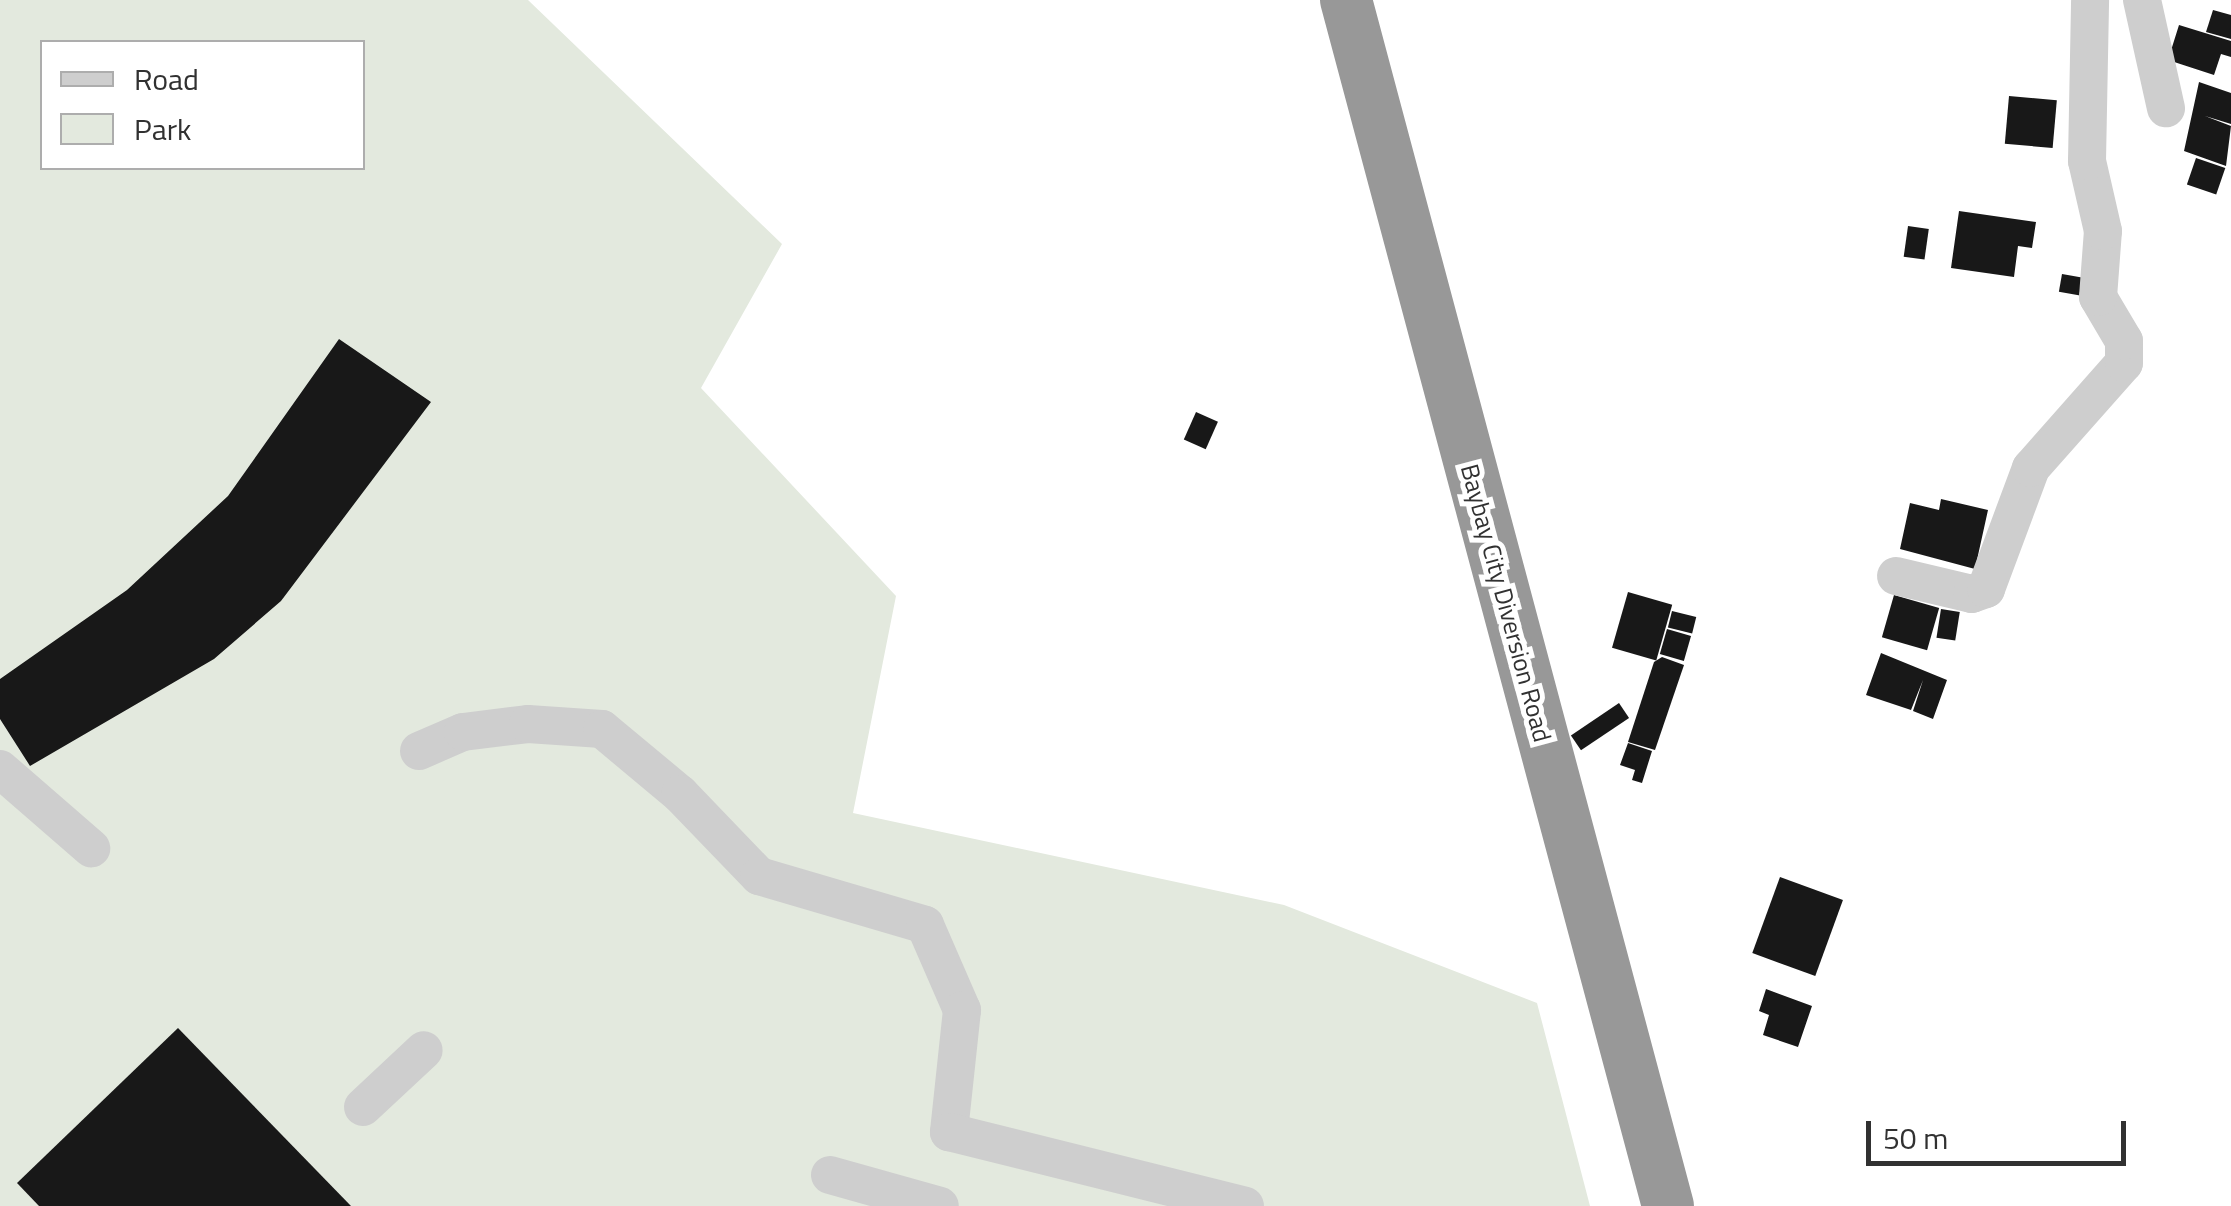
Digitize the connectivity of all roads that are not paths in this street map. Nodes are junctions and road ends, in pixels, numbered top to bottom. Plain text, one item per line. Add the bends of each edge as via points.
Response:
1 (1346, 0) edge
2 (2090, 0) edge
3 (2142, 0) edge
4 (2166, 108) dead end
5 (1896, 576) dead end
6 (419, 752) dead end
7 (0, 769) edge
8 (90, 848) dead end
9 (424, 1050) dead end
10 (363, 1107) dead end
11 (830, 1176) dead end
12 (938, 1206) edge
13 (1244, 1206) edge
14 (1668, 1206) edge

1 - 14 highway, Baybay City Diversion Road
2 - 5 street via 2087,161 2103,231 2098,297 2124,341 2124,363 2027,475 1996,578 1986,589 1972,594
3 - 4 street
6 - 13 street via 480,730 528,724 602,730 680,794 759,876 925,925 962,1010 949,1132
7 - 8 street
9 - 10 street
11 - 12 street

